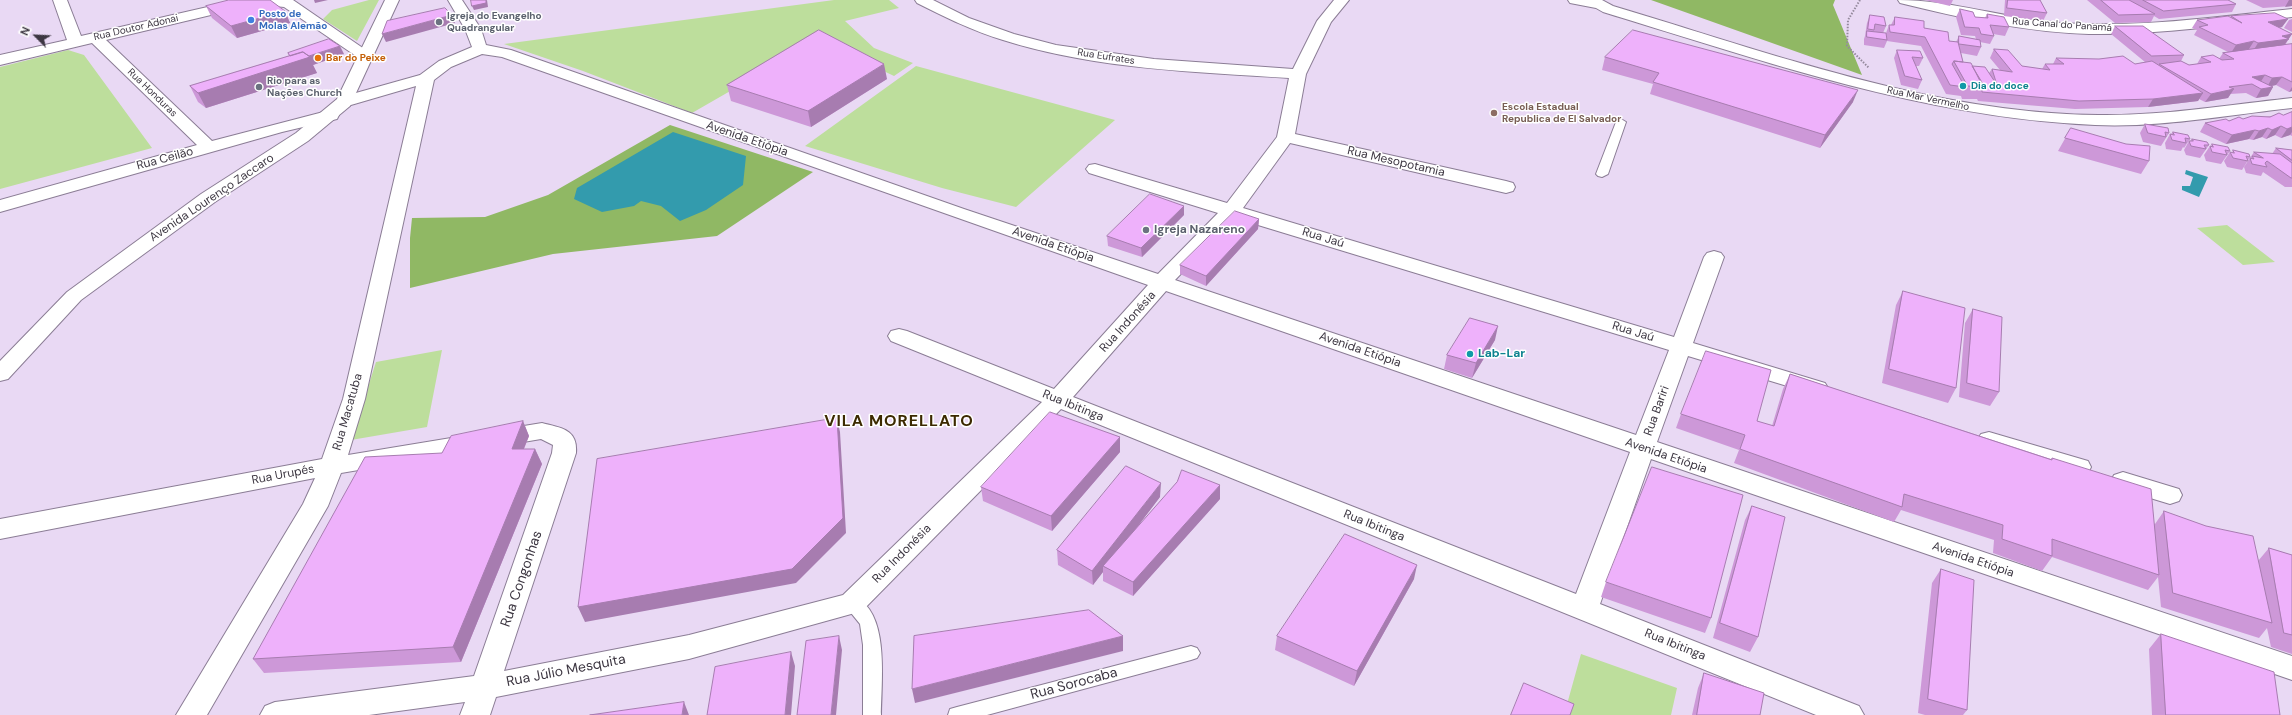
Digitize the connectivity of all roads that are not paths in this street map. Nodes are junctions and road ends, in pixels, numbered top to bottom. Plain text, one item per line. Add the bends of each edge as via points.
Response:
1 (60, 0) edge
2 (272, 0) edge
3 (392, 0) edge
4 (455, 0) edge
5 (922, 0) edge
6 (1342, 0) edge
7 (1575, 0) edge
8 (1905, 0) edge
9 (1598, 2) edge
10 (2292, 13) edge
11 (95, 38) junction
12 (76, 42) junction
13 (480, 49) junction
14 (365, 55) junction
15 (0, 60) edge
16 (1298, 74) junction
17 (426, 78) junction
18 (344, 102) junction
19 (2292, 103) edge
20 (331, 115) junction
21 (1621, 122) dead end
22 (1286, 137) junction
23 (209, 147) junction
24 (1095, 169) dead end
25 (1602, 174) dead end
26 (1506, 187) dead end
27 (0, 206) edge
28 (1231, 211) junction
29 (1714, 257) dead end
30 (1163, 282) junction
31 (899, 336) dead end
32 (1681, 346) junction
33 (0, 374) edge
34 (1834, 393) edge
35 (1057, 400) junction
36 (1971, 434) edge
37 (565, 442) joint
38 (1643, 448) junction
39 (332, 466) junction
40 (2170, 495) dead end
41 (0, 529) edge
42 (852, 603) junction
43 (1584, 609) junction
44 (1191, 653) dead end
45 (2292, 668) edge
46 (485, 687) junction
47 (191, 715) edge
48 (275, 715) edge
49 (475, 715) edge
50 (872, 715) edge
51 (957, 715) edge
52 (1849, 715) edge

1 - 12 street
2 - 11 street, Rua Doutor Adonai via 257,0
2 - 14 street, Rua Doutor Adonai via 288,3
3 - 14 street, Avenida Lourenço Zaccaro
4 - 13 street via 473,29
5 - 16 street, Rua Eufrates via 944,14 971,25 1017,39 1092,56 1141,63
6 - 16 street, Rua Indonésia via 1324,21
7 - 9 street, Rua Mar Vermelho
8 - 10 street, Rua Canal do Panamá via 2009,22 2079,28 2152,27
9 - 19 street, Rua Mar Vermelho via 1608,9 1821,72 1895,92 2004,114 2096,120 2135,119
11 - 12 street, Rua Doutor Adonai
11 - 23 street, Rua Honduras
12 - 15 street, Rua Doutor Adonai
13 - 17 street via 445,64
13 - 30 street, Avenida Etiópia via 505,53 957,213
14 - 18 street, Avenida Lourenço Zaccaro
16 - 22 street, Rua Indonésia
17 - 18 street
17 - 39 street, Rua Macatuba via 354,399
18 - 20 street, Avenida Lourenço Zaccaro
20 - 23 street, Rua Ceilão
20 - 33 street, Avenida Lourenço Zaccaro via 302,137 208,198 74,296
21 - 25 lane
22 - 26 street, Rua Mesopotamia
22 - 28 street, Rua Indonésia
23 - 27 street, Rua Ceilão
24 - 28 street, Rua Jaú
28 - 30 street, Rua Indonésia
28 - 32 street, Rua Jaú
29 - 32 street, Rua Bariri
30 - 35 street, Rua Indonésia
30 - 38 street, Avenida Etiópia
31 - 35 street, Rua Ibitinga
32 - 34 street, Rua Jaú
32 - 38 street, Rua Bariri
35 - 42 street, Rua Indonésia
35 - 43 street, Rua Ibitinga
36 - 40 street
37 - 39 street, Rua Urupés via 558,436 542,431
37 - 46 street, Rua Congonhas via 564,453
38 - 43 street, Rua Bariri
38 - 45 street, Avenida Etiópia
39 - 41 street, Rua Urupés
39 - 47 street, Rua Macatuba via 315,506
42 - 46 street, Rua Júlio Mesquita via 688,647
42 - 50 lane via 868,621 872,645
43 - 52 street, Rua Ibitinga
44 - 51 lane, Rua Sorocaba
46 - 48 street, Rua Júlio Mesquita
46 - 49 street, Rua Congonhas

